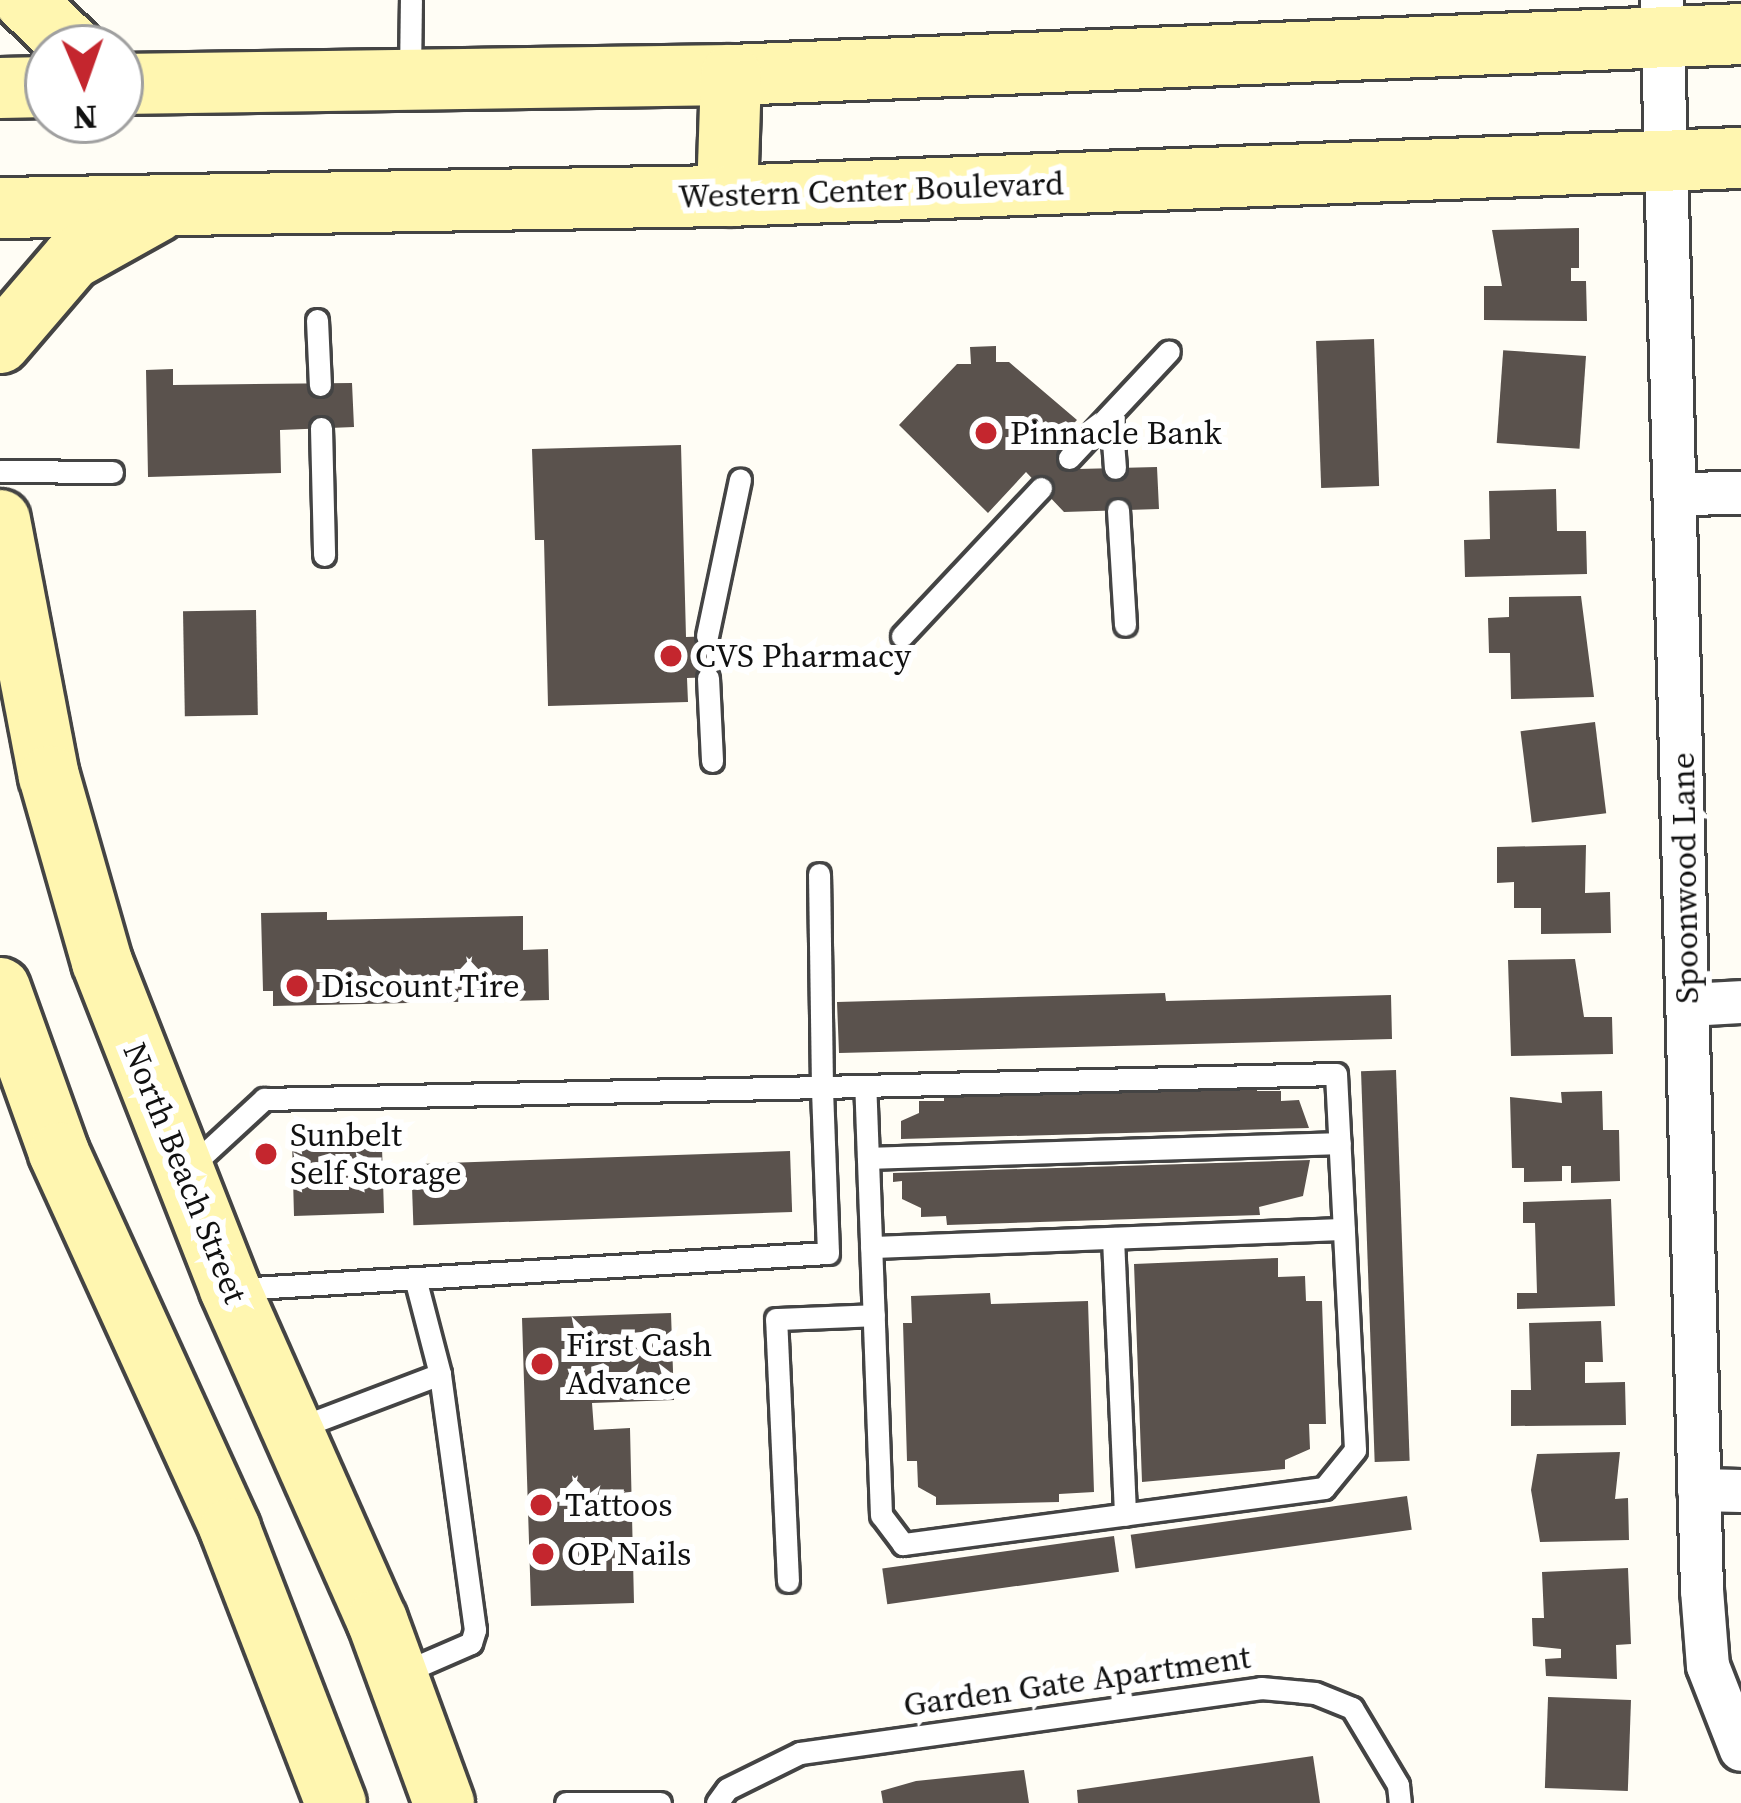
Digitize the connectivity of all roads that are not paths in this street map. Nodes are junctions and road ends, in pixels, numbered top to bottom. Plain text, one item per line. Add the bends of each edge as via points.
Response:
1 (24, 0) edge
2 (411, 0) edge
3 (1662, 18) edge
4 (49, 24) edge
5 (1741, 34) edge
6 (730, 75) junction
7 (410, 80) junction
8 (144, 82) edge
9 (1741, 158) edge
10 (1669, 160) junction
11 (727, 196) junction
12 (182, 203) junction
13 (0, 208) edge
14 (317, 320) dead end
15 (0, 343) edge
16 (1169, 351) dead end
17 (320, 385) dead end
18 (1111, 414) junction
19 (320, 428) dead end
20 (1070, 458) dead end
21 (1114, 468) dead end
22 (0, 471) edge
23 (112, 472) dead end
24 (740, 479) dead end
25 (1041, 488) dead end
26 (1741, 493) edge
27 (1677, 494) junction
28 (1118, 510) dead end
29 (0, 520) edge
30 (324, 555) dead end
31 (1125, 625) dead end
32 (706, 636) dead end
33 (902, 636) dead end
34 (708, 678) dead end
35 (712, 761) dead end
36 (819, 874) dead end
37 (0, 988) edge
38 (1741, 1002) edge
39 (1688, 1005) junction
40 (865, 1086) junction
41 (822, 1087) junction
42 (1340, 1143) junction
43 (868, 1158) junction
44 (185, 1172) junction
45 (1344, 1229) junction
46 (1113, 1238) junction
47 (872, 1247) junction
48 (415, 1278) junction
49 (230, 1289) junction
50 (874, 1315) junction
51 (440, 1374) junction
52 (293, 1430) junction
53 (1720, 1491) edge
54 (1125, 1514) junction
55 (788, 1581) dead end
56 (397, 1675) junction
57 (1741, 1750) edge
58 (336, 1803) edge
59 (444, 1803) edge
60 (566, 1803) edge
61 (660, 1803) edge
62 (717, 1803) edge
63 (1400, 1803) edge

1 - 4 main road
2 - 7 lane
3 - 5 main road
3 - 6 main road
3 - 10 street, Spoonwood Lane
6 - 7 main road
6 - 11 main road
7 - 8 main road
9 - 10 main road, Western Center Boulevard
10 - 11 main road, Western Center Boulevard
10 - 27 street, Spoonwood Lane
11 - 12 main road, Western Center Boulevard
12 - 13 main road, Western Center Boulevard
12 - 15 main road via 143,216 72,259
14 - 17 lane
16 - 18 lane
18 - 20 lane
18 - 21 lane
19 - 30 lane
22 - 23 lane
24 - 32 lane
25 - 33 lane
26 - 27 street
27 - 39 street, Spoonwood Lane
28 - 31 lane
29 - 44 main road, North Beach Street via 49,776 102,962
34 - 35 lane
36 - 41 lane
37 - 58 main road via 58,1153 230,1529
38 - 39 street
39 - 53 street, Spoonwood Lane
40 - 41 lane
40 - 42 lane via 1336,1074
40 - 43 lane
41 - 44 lane via 264,1099
41 - 48 lane via 828,1253
42 - 43 lane
42 - 45 lane
43 - 47 lane
44 - 49 main road, North Beach Street
45 - 46 lane
45 - 54 lane via 1355,1450 1324,1488
46 - 47 lane
46 - 54 lane
47 - 50 lane
48 - 49 lane
48 - 51 lane
49 - 52 main road, North Beach Street
50 - 54 lane via 881,1515 903,1544
50 - 55 lane via 776,1319
51 - 52 lane
51 - 56 lane via 475,1630 471,1642
52 - 56 main road, North Beach Street
53 - 57 street, Spoonwood Lane via 1708,1666
56 - 59 main road, North Beach Street
60 - 61 lane
62 - 63 lane, Garden Gate Apartment via 727,1789 800,1753 1262,1688 1315,1693 1352,1708

